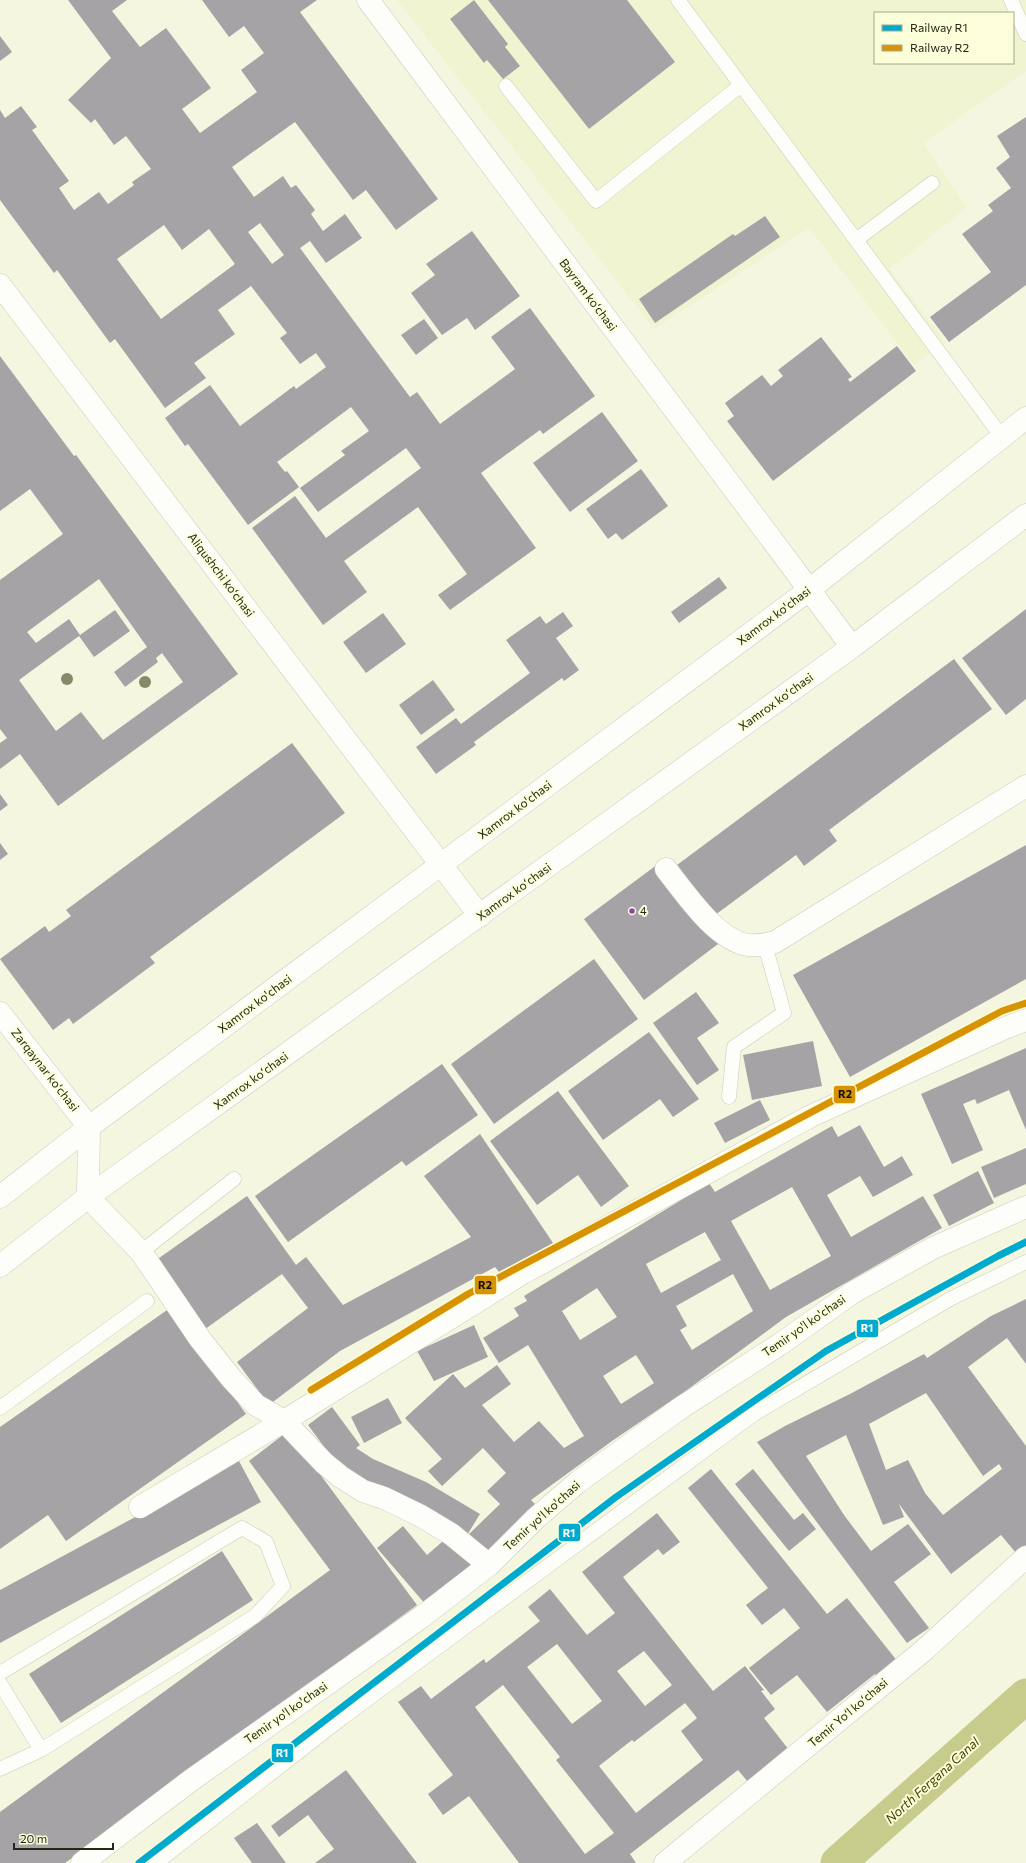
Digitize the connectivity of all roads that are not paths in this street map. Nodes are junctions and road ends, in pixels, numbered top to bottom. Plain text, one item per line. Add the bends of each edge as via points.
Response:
1 (368, 0) edge
2 (678, 0) edge
3 (1011, 0) edge
4 (1026, 34) edge
5 (506, 86) dead end
6 (741, 86) junction
7 (932, 183) dead end
8 (856, 240) junction
9 (0, 285) edge
10 (1026, 418) edge
11 (1002, 437) junction
12 (1026, 515) edge
13 (809, 590) junction
14 (852, 647) junction
15 (1026, 786) edge
16 (442, 866) junction
17 (666, 869) dead end
18 (480, 916) junction
19 (765, 944) junction
20 (0, 1013) edge
21 (1026, 1020) edge
22 (729, 1097) dead end
23 (89, 1127) junction
24 (234, 1179) dead end
25 (0, 1197) edge
26 (88, 1197) junction
27 (1026, 1207) edge
28 (141, 1252) junction
29 (1026, 1262) edge
30 (0, 1266) edge
31 (147, 1301) dead end
32 (0, 1408) edge
33 (284, 1421) junction
34 (140, 1507) dead end
35 (1026, 1557) edge
36 (489, 1565) junction
37 (0, 1672) edge
38 (0, 1683) edge
39 (41, 1750) junction
40 (0, 1769) edge
41 (82, 1863) edge
42 (156, 1863) edge
43 (665, 1863) edge

1 - 13 street, Bayram ko‘chasi
2 - 6 lane
3 - 4 lane
5 - 6 lane via 596,201
6 - 8 lane
7 - 8 lane
8 - 11 lane
9 - 16 street, Aliqushchi ko‘chasi
10 - 11 street, Xamrox ko'chasi
11 - 13 street, Xamrox ko'chasi
12 - 14 street, Xamrox koʻchasi
13 - 14 street, Bayram ko‘chasi
13 - 16 street, Xamrox ko'chasi
14 - 18 street, Xamrox koʻchasi
15 - 19 street via 775,942
16 - 18 street, Aliqushchi ko‘chasi
16 - 23 street, Xamrox ko'chasi
17 - 19 street via 702,914 730,939 748,945
18 - 26 street, Xamrox koʻchasi
19 - 22 lane via 784,1013 734,1047
20 - 23 street, Zarqaynar ko‘chasi
21 - 33 street via 811,1116 524,1273
23 - 25 street, Xamrox ko'chasi
23 - 26 street
24 - 28 lane
26 - 28 street
26 - 30 street, Xamrox koʻchasi
27 - 36 street, Temir yo'l ko'chasi via 933,1248 852,1293 779,1345 682,1406 578,1482 536,1518
28 - 33 street via 200,1339 231,1378 256,1405
29 - 42 lane via 950,1299 754,1414 342,1718
31 - 32 lane
33 - 34 street
33 - 36 street via 341,1477 363,1491 421,1516 451,1534
35 - 43 street, Temir Yoʻl koʻchasi via 923,1651
36 - 41 street, Temir yo'l ko'chasi via 423,1616 190,1781
37 - 39 lane via 242,1528 266,1542 283,1586 255,1616
38 - 39 lane
39 - 40 lane

